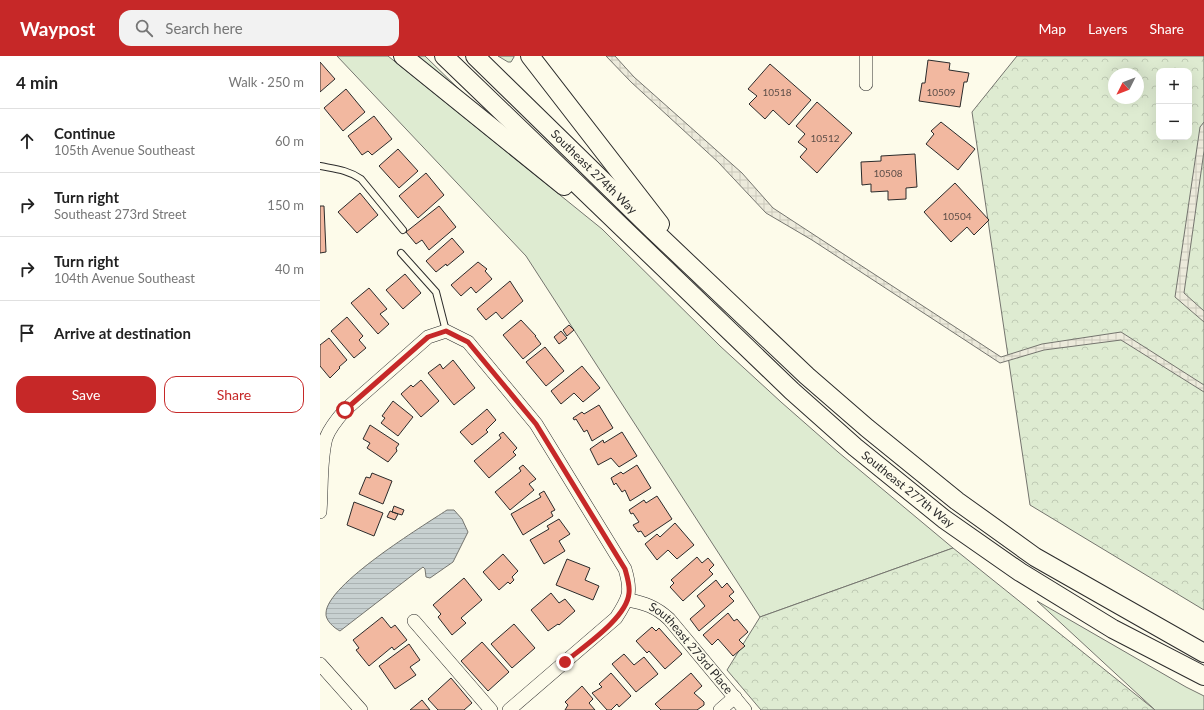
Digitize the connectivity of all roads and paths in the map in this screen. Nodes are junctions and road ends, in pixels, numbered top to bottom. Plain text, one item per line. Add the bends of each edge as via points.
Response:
1 (403, 56) edge
2 (444, 56) edge
3 (475, 56) edge
4 (530, 56) edge
5 (866, 56) edge
6 (866, 84) dead end
7 (320, 166) edge
8 (403, 230) dead end
9 (401, 253) dead end
10 (649, 253) junction
11 (714, 287) junction
12 (446, 331) junction
13 (323, 436) edge
14 (320, 512) edge
15 (628, 600) junction
16 (414, 620) dead end
17 (1204, 653) edge
18 (320, 664) edge
19 (1204, 676) edge
20 (735, 697) junction
21 (361, 710) edge
22 (492, 710) edge
23 (510, 710) edge
24 (720, 710) edge
25 (745, 710) edge

1 - 10 main road
2 - 10 main road, Southeast 274th Way
3 - 11 main road, Southeast 274th Way
4 - 11 main road via 659,223
5 - 6 street
7 - 8 lane via 347,171 361,180
9 - 12 lane via 436,292
10 - 19 main road, Southeast 277th Way via 792,391 855,447 944,519 1020,572 1113,629
11 - 17 main road, Southeast 277th Way via 807,376 957,501 1035,557
12 - 13 street via 428,337 345,410
12 - 15 street via 468,342 536,424 625,569 629,582
13 - 14 street
15 - 20 street, Southeast 273rd Place via 646,603 658,609
15 - 23 street via 616,618
16 - 22 street
18 - 21 street
20 - 24 street
20 - 25 street, Southeast 273rd Place

